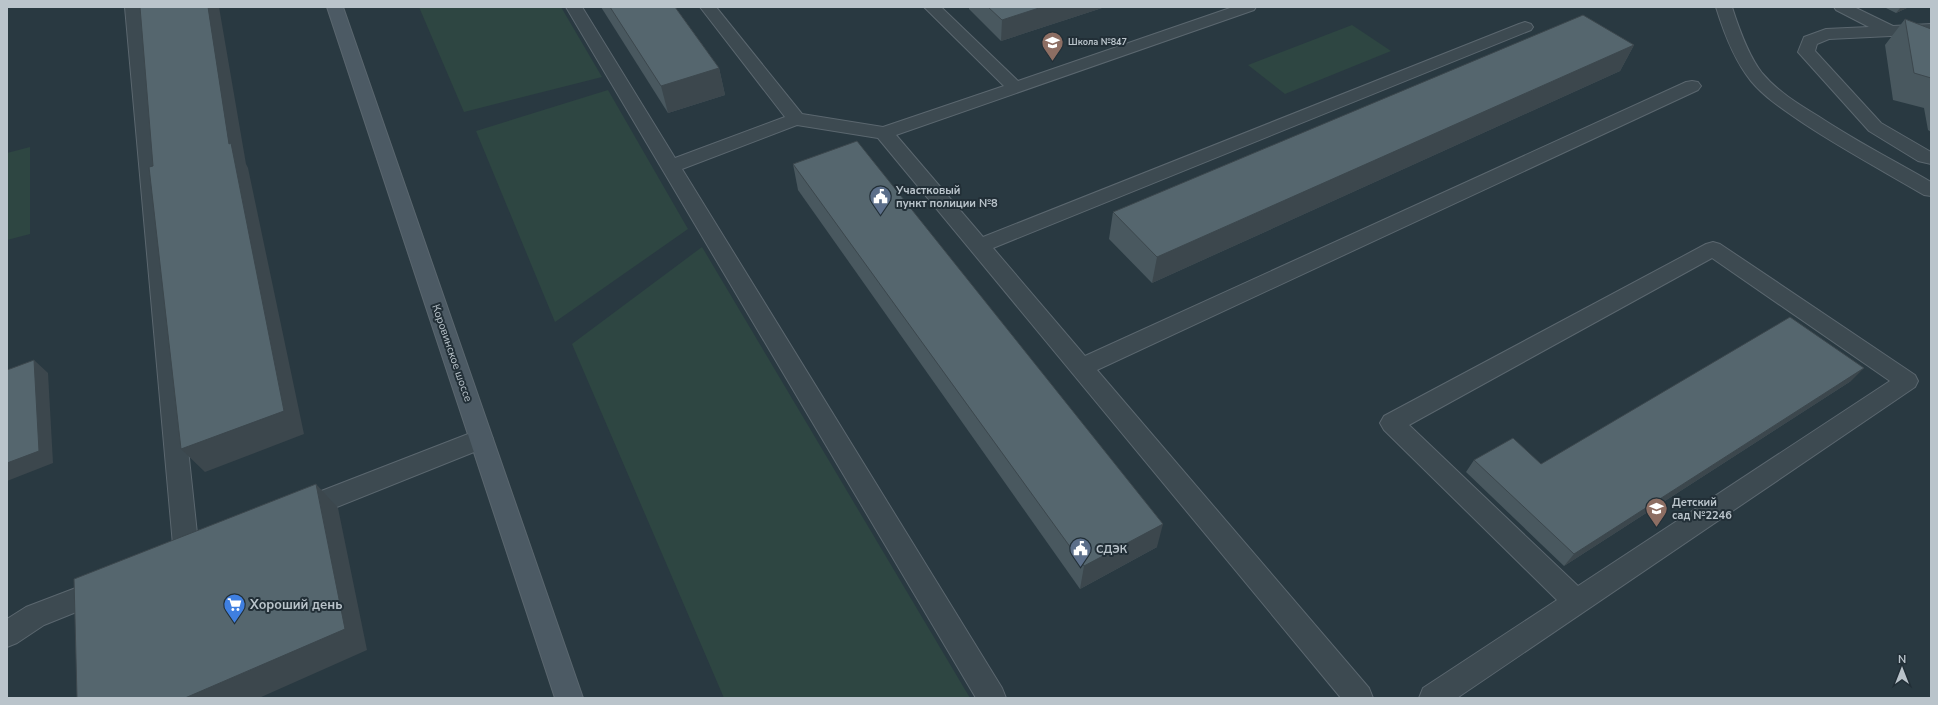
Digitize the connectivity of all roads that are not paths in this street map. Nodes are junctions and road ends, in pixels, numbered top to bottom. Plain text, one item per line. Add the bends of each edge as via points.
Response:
1 (133, 7) edge
2 (335, 7) edge
3 (574, 7) edge
4 (708, 7) edge
5 (932, 7) edge
6 (1248, 7) edge
7 (1724, 7) edge
8 (1842, 7) edge
9 (1525, 26) dead end
10 (1931, 29) edge
11 (1889, 30) junction
12 (1692, 86) dead end
13 (1016, 88) junction
14 (796, 119) junction
15 (884, 134) junction
16 (1931, 158) edge
17 (671, 166) junction
18 (1931, 190) edge
19 (979, 246) junction
20 (1081, 368) junction
21 (481, 439) junction
22 (282, 518) edge
23 (216, 544) edge
24 (122, 582) edge
25 (1577, 602) junction
26 (7, 634) edge
27 (569, 698) edge
28 (992, 698) edge
29 (1359, 698) edge
30 (1433, 698) edge

1 - 23 street via 176,560
2 - 21 main road, Коровинское шоссе
3 - 17 street
4 - 14 street
5 - 13 street
6 - 13 street
7 - 18 street via 1743,55 1753,72 1768,88 1823,128
8 - 11 street
9 - 19 street
10 - 11 street
11 - 16 street via 1826,34 1810,41 1806,52 1875,128 1925,158
12 - 20 street
13 - 15 street
14 - 15 street
14 - 17 street
15 - 19 street
17 - 28 street
19 - 20 street
20 - 29 street
21 - 22 street
21 - 27 main road, Коровинское шоссе
24 - 26 street via 35,616
25 - 25 street via 1868,408 1907,381 1713,249 1392,423
25 - 30 street

